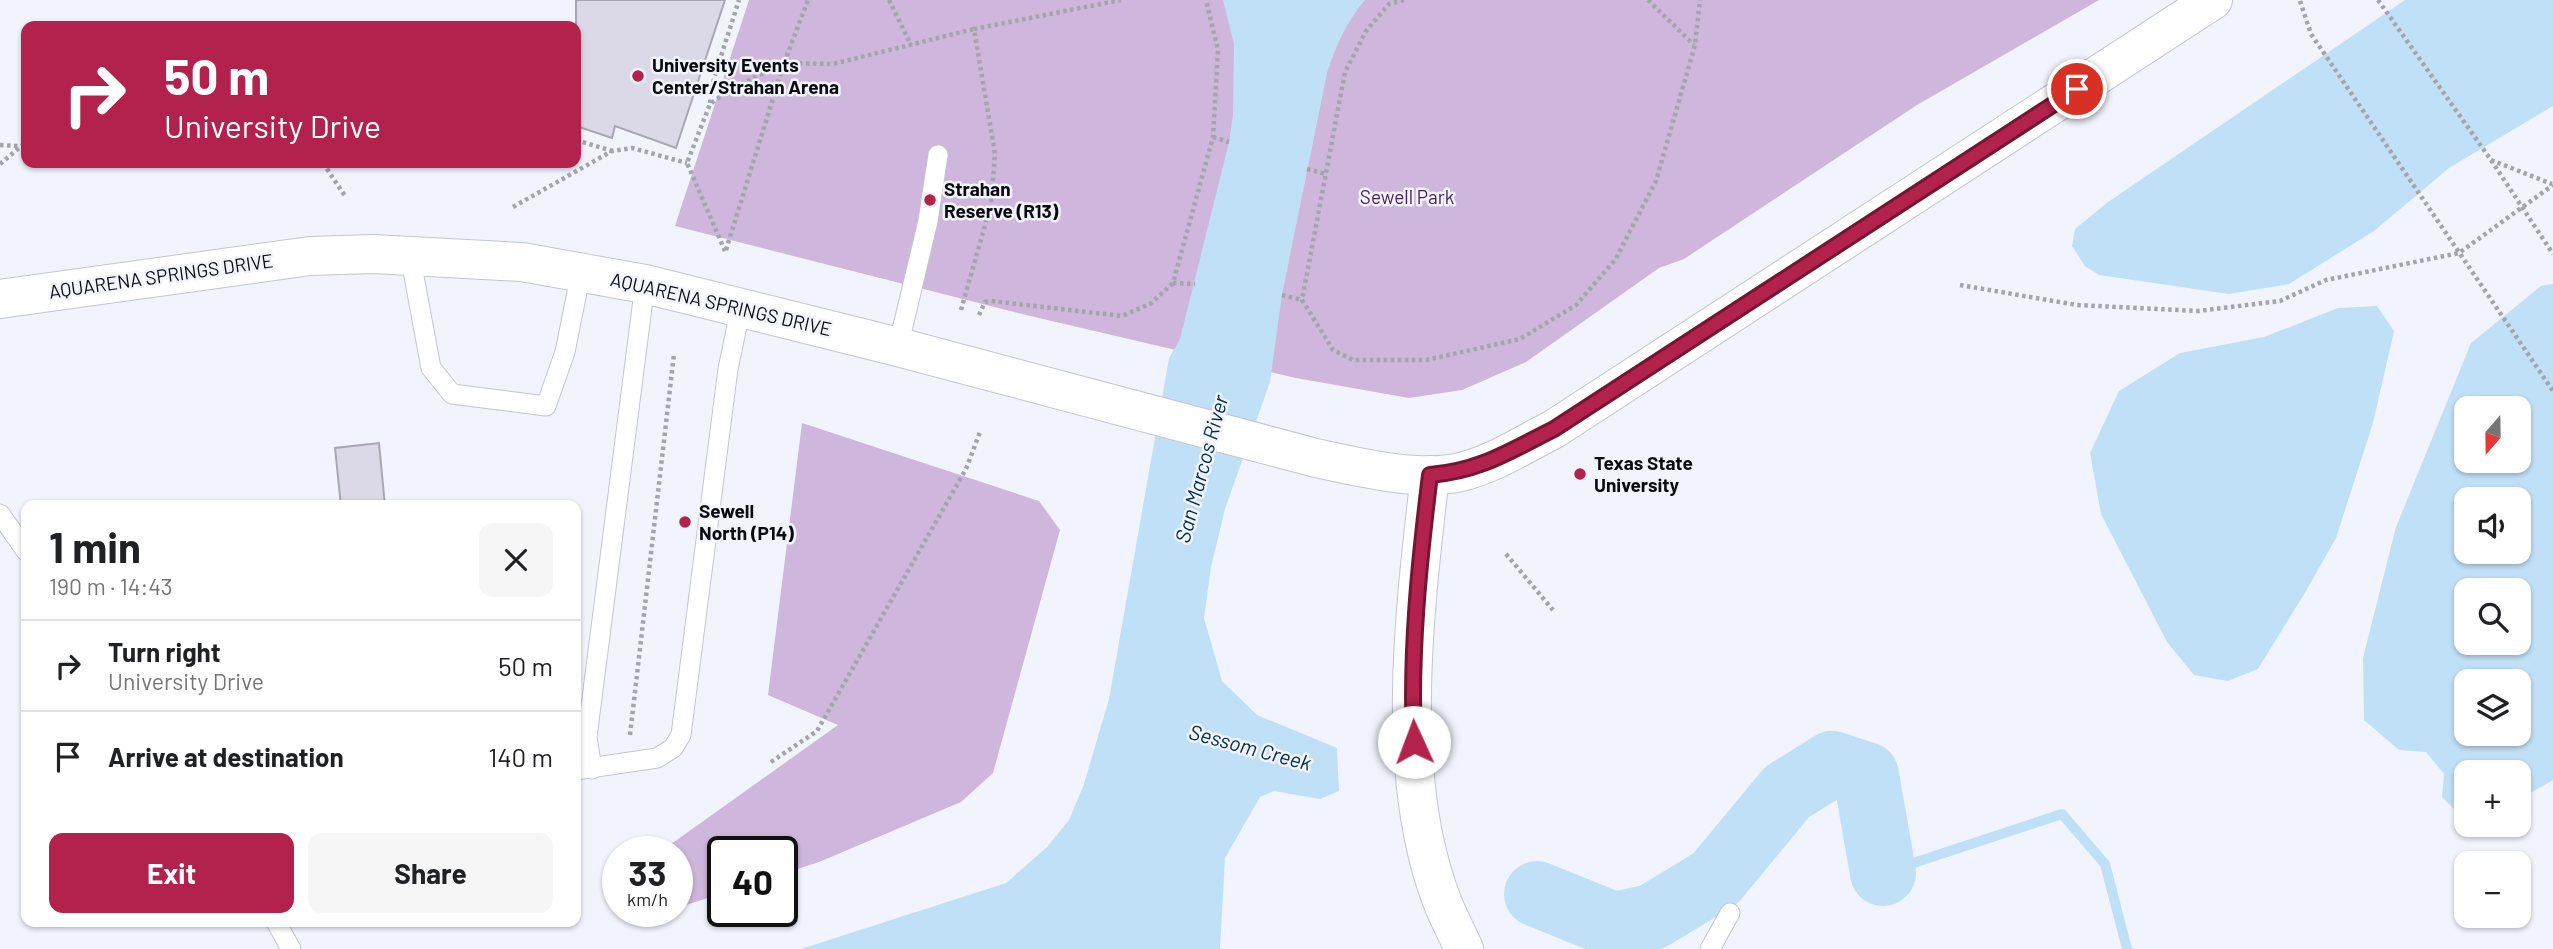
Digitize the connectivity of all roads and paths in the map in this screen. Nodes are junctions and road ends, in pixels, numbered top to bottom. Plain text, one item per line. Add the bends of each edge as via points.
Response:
1 (739, 0) edge
2 (808, 0) edge
3 (889, 0) edge
4 (1121, 0) edge
5 (1206, 0) edge
6 (1404, 0) edge
7 (1648, 0) edge
8 (1700, 0) edge
9 (2213, 0) edge
10 (2378, 0) edge
11 (2300, 1) edge
12 (1387, 2) edge
13 (974, 29) junction
14 (911, 45) junction
15 (1695, 45) junction
16 (784, 63) junction
17 (710, 104) junction
18 (1213, 137) junction
19 (581, 142) edge
20 (1229, 142) dead end
21 (0, 145) edge
22 (19, 146) joint
23 (611, 151) junction
24 (937, 155) dead end
25 (2491, 160) junction
26 (687, 163) junction
27 (0, 164) edge
28 (326, 168) edge
29 (581, 168) edge
30 (581, 168) edge
31 (1307, 169) dead end
32 (1326, 174) junction
33 (2553, 185) edge
34 (345, 196) dead end
35 (513, 206) dead end
36 (2521, 206) junction
37 (2459, 253) junction
38 (2553, 254) edge
39 (410, 255) junction
40 (581, 272) junction
41 (1173, 283) junction
42 (645, 284) junction
43 (1195, 284) dead end
44 (1961, 285) dead end
45 (1282, 295) dead end
46 (0, 299) edge
47 (1302, 300) junction
48 (741, 307) junction
49 (961, 310) dead end
50 (979, 315) dead end
51 (898, 347) junction
52 (674, 354) dead end
53 (2553, 391) edge
54 (980, 432) dead end
55 (1430, 475) junction
56 (0, 514) edge
57 (21, 544) edge
58 (1506, 554) dead end
59 (1553, 610) dead end
60 (633, 762) junction
61 (771, 762) dead end
62 (584, 770) edge
63 (1730, 913) dead end
64 (279, 927) edge
65 (291, 949) edge
66 (1464, 949) edge
67 (1710, 949) edge

1 - 17 path
2 - 16 path
3 - 14 path
4 - 13 path
5 - 18 path via 1217,50
6 - 12 path
7 - 15 path
8 - 15 path
9 - 55 main road, AQUARENA SPRINGS DRIVE via 1554,429 1489,462
10 - 25 path, bridge
11 - 37 path, bridge via 2311,34
12 - 32 path via 1345,72
13 - 14 path
13 - 49 path via 995,154 991,204
14 - 16 path via 833,64
15 - 47 path via 1656,181 1615,260 1576,305 1520,339 1426,360 1353,360 1333,350
16 - 17 path
16 - 26 path via 726,251
17 - 26 path
18 - 20 path
18 - 41 path
19 - 23 path
21 - 22 path
22 - 27 path
23 - 26 path via 632,148
23 - 30 path
24 - 51 lane via 928,221
25 - 33 path
25 - 36 path, bridge
28 - 34 path
29 - 35 path
31 - 32 path
32 - 47 path
33 - 36 path
36 - 37 path
36 - 38 path, bridge
37 - 44 path via 2326,280 2280,301 2198,311 2077,305
37 - 53 path, bridge
39 - 40 main road, AQUARENA SPRINGS DRIVE via 522,262
39 - 40 lane via 431,368 452,394 546,406 565,352
39 - 46 main road, AQUARENA SPRINGS DRIVE via 310,256
40 - 42 main road, AQUARENA SPRINGS DRIVE
41 - 43 path
41 - 50 path via 1150,304 1122,316 991,301 985,302
42 - 48 main road, AQUARENA SPRINGS DRIVE
42 - 62 lane
45 - 47 path
48 - 51 main road, AQUARENA SPRINGS DRIVE
48 - 60 lane via 728,369 681,735 673,748 657,758
51 - 55 main road, AQUARENA SPRINGS DRIVE via 1316,458
52 - 60 path via 629,727
54 - 61 path via 966,469 817,731
55 - 66 main road via 1412,683 1418,796 1427,852
56 - 57 lane
58 - 59 path
60 - 62 lane
63 - 67 lane
64 - 65 lane

